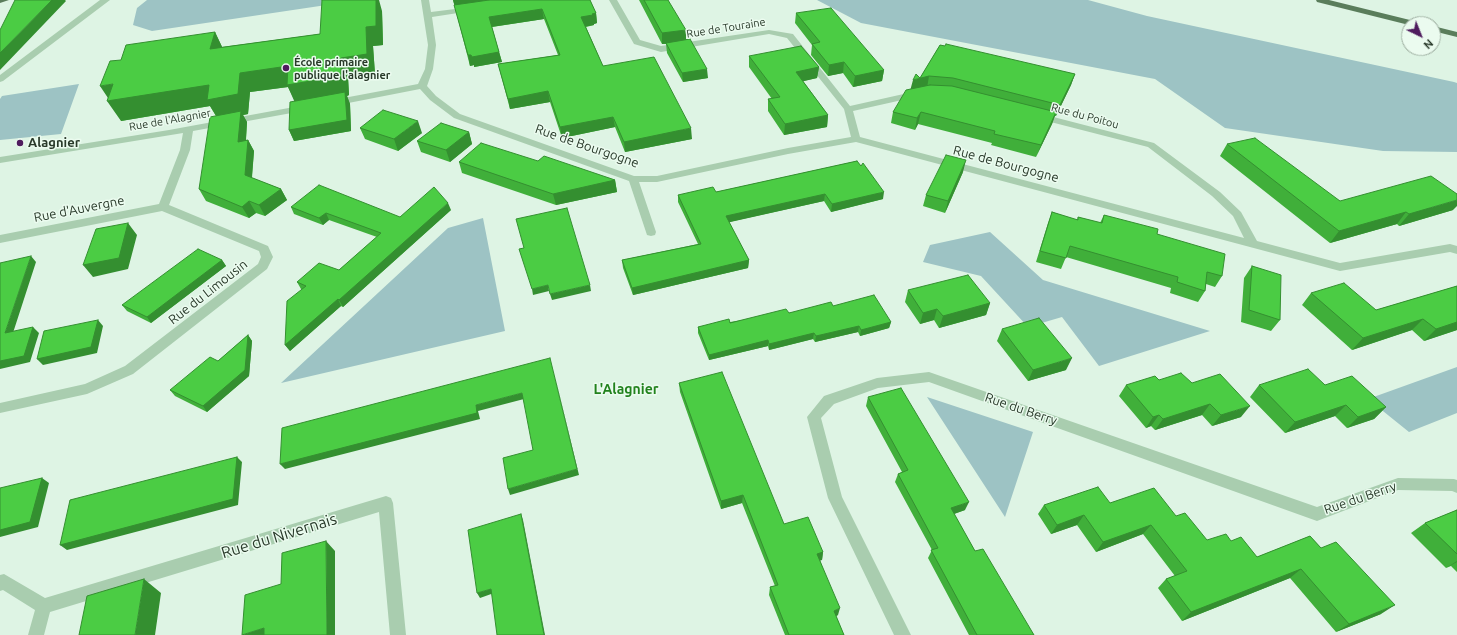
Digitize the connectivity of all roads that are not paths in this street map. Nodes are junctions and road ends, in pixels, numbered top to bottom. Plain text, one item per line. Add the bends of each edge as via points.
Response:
1 (5, 0) edge
2 (106, 0) edge
3 (425, 0) edge
4 (613, 0) edge
5 (1320, 0) edge
6 (0, 1) edge
7 (96, 2) edge
8 (481, 8) edge
9 (428, 15) junction
10 (1401, 20) edge
11 (1441, 30) edge
12 (1457, 34) edge
13 (0, 79) edge
14 (422, 86) junction
15 (927, 92) edge
16 (848, 109) junction
17 (1028, 113) edge
18 (189, 129) junction
19 (856, 139) junction
20 (0, 160) edge
21 (634, 179) junction
22 (163, 207) junction
23 (652, 232) dead end
24 (0, 238) edge
25 (1253, 244) junction
26 (1457, 250) edge
27 (0, 408) edge
28 (1457, 487) edge
29 (0, 583) edge
30 (44, 606) junction
31 (36, 635) edge
32 (398, 635) edge
33 (903, 635) edge

1 - 6 main road
2 - 7 street
3 - 9 street
4 - 16 street, Rue de Touraine via 637,42 661,49 769,32 790,36
5 - 10 main road
7 - 13 street
8 - 9 street
9 - 14 street via 432,45 429,69
11 - 12 main road
14 - 18 street, Rue de l'Alagnier
14 - 21 street, Rue de Bourgogne via 457,116
15 - 16 street
16 - 19 street, Rue de Touraine
17 - 25 street, Rue du Poitou via 1151,145 1216,194 1237,214
18 - 20 street, Rue de l'Alagnier
18 - 22 street via 185,150
19 - 21 street, Rue de Bourgogne via 657,179
19 - 25 street, Rue de Bourgogne
21 - 23 street
22 - 24 street, Rue d'Auvergne
22 - 27 street, Rue du Limousin via 264,249 267,257 263,266 129,370 87,389
25 - 26 street, Rue de Bourgogne via 1340,267 1450,248
28 - 33 street, Rue du Berry via 1398,484 1317,514 929,377 877,384 829,400 814,417 835,498
29 - 30 street via 4,582
30 - 31 street
30 - 32 street, Rue du Nivernais via 386,503

